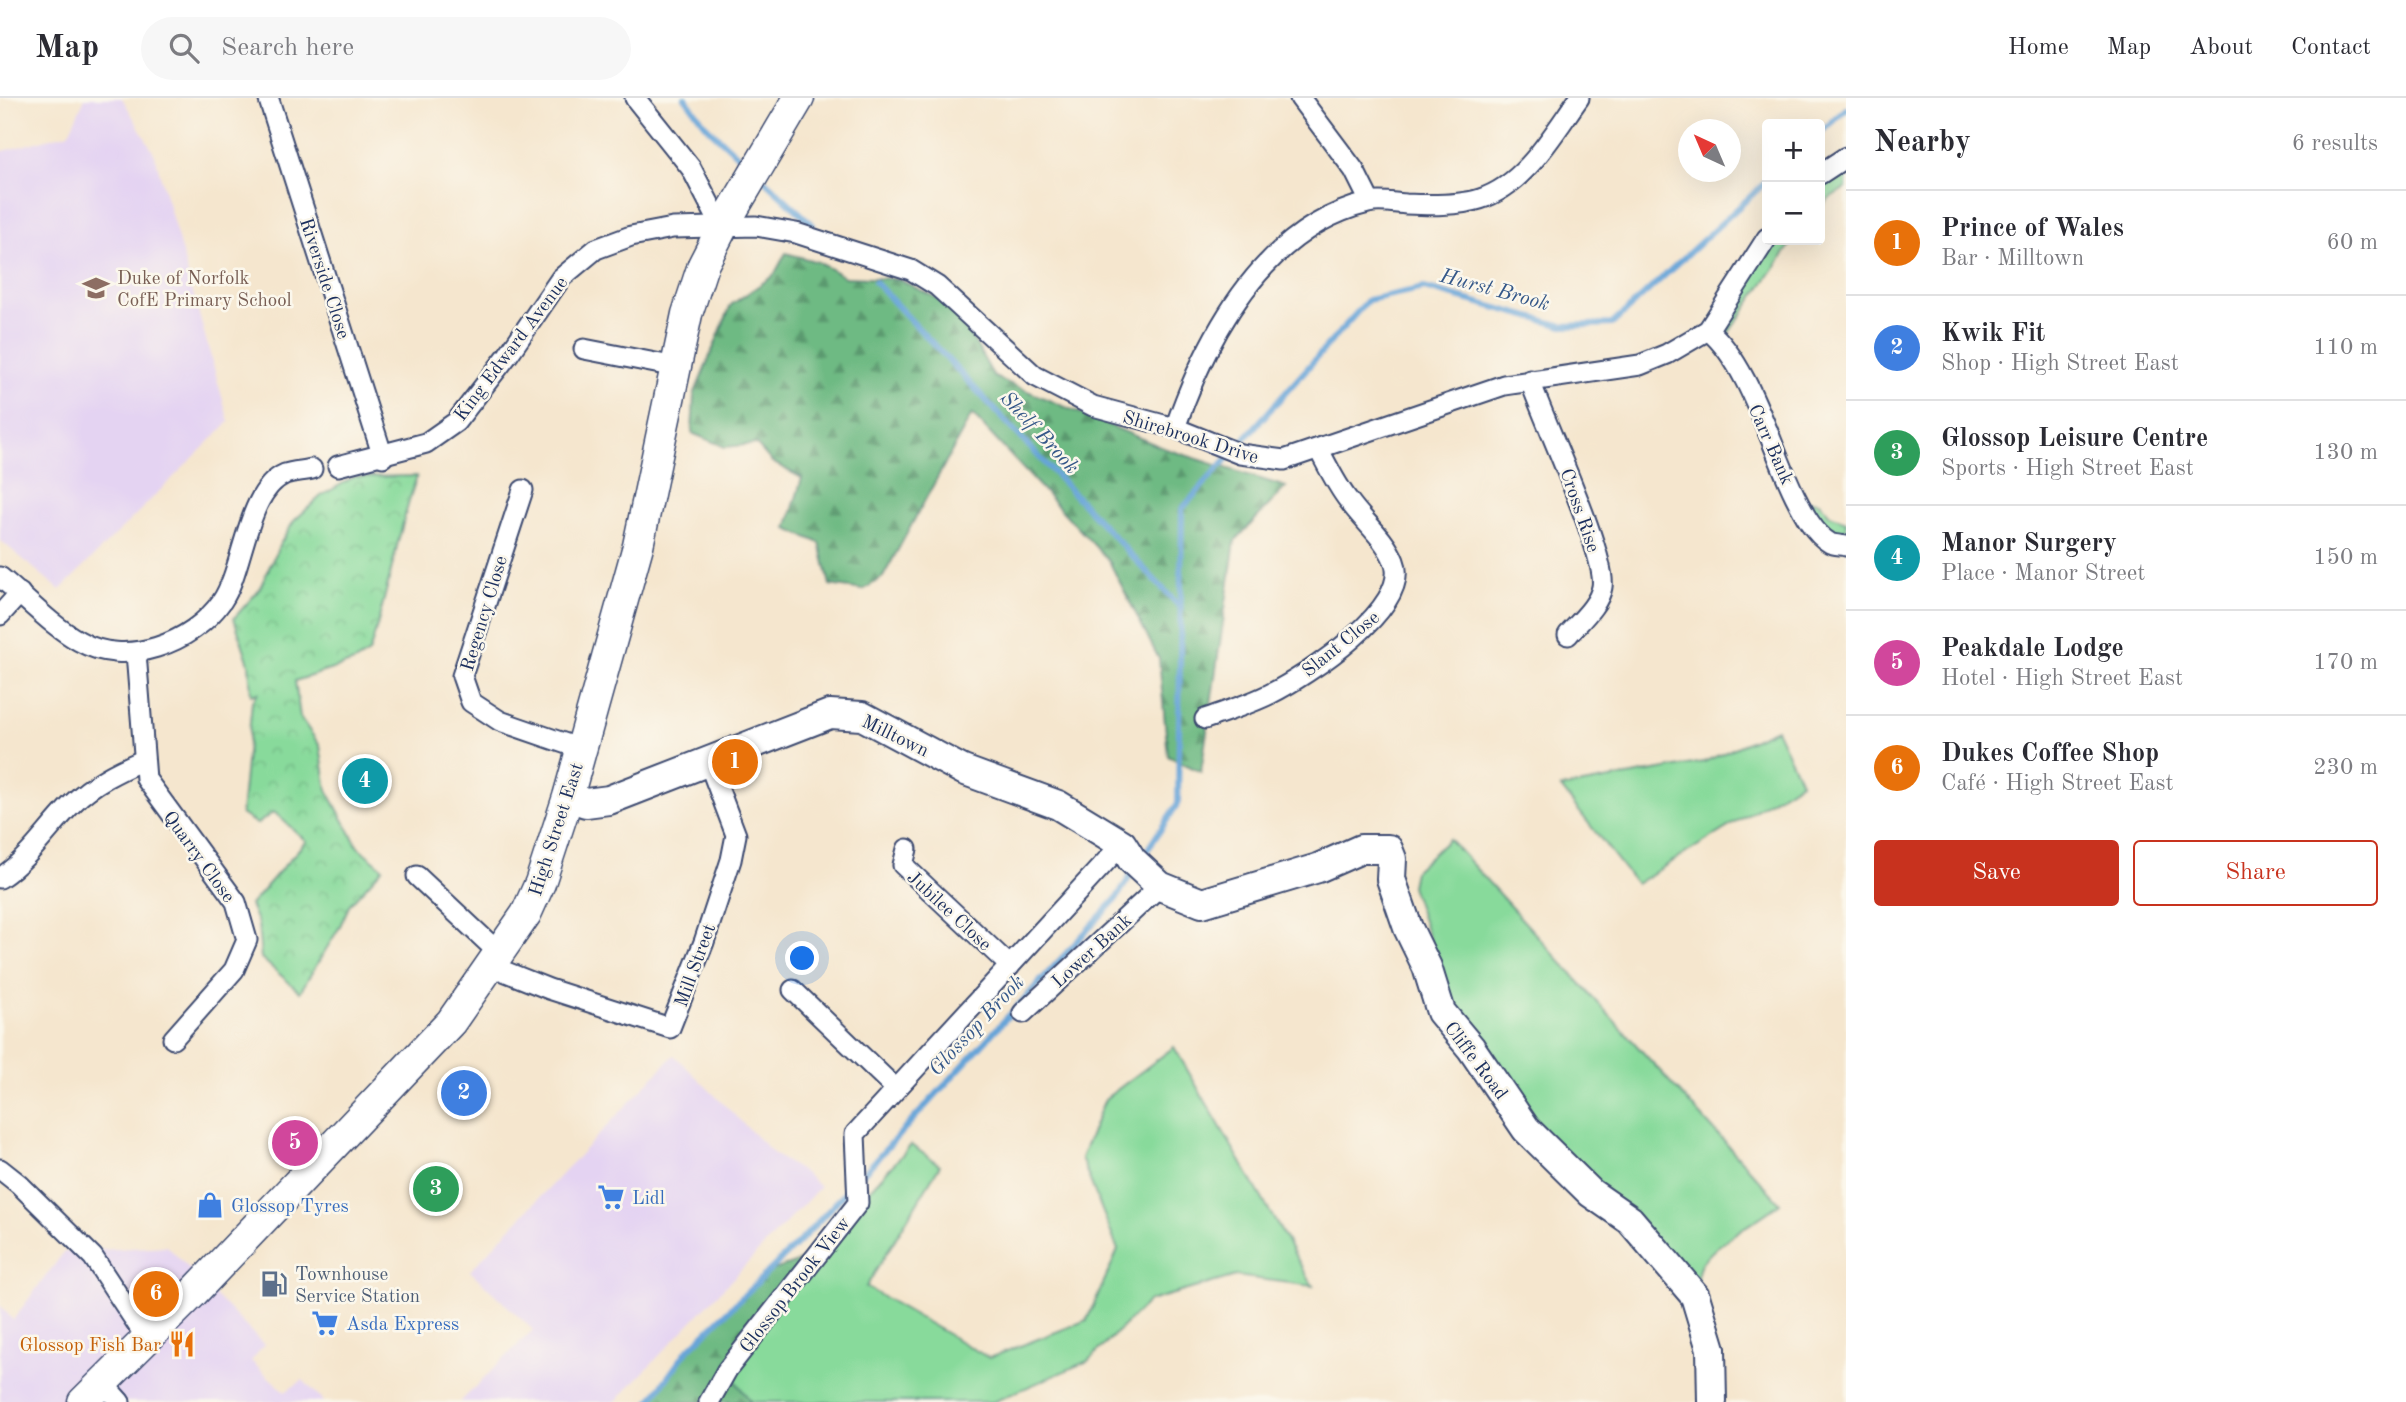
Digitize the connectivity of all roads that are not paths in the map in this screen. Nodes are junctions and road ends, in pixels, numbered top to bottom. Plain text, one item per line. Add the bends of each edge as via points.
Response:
1 (635, 98) edge
2 (799, 98) edge
3 (1300, 98) edge
4 (1579, 98) edge
5 (270, 100) dead end
6 (1846, 157) edge
7 (1825, 171) edge
8 (1370, 202) junction
9 (722, 228) junction
10 (1763, 245) edge
11 (1708, 330) junction
12 (584, 349) dead end
13 (676, 367) junction
14 (1530, 380) junction
15 (1175, 428) junction
16 (1319, 450) junction
17 (383, 457) junction
18 (338, 466) dead end
19 (312, 469) dead end
20 (523, 490) dead end
21 (1846, 546) edge
22 (0, 577) edge
23 (20, 593) junction
24 (0, 615) edge
25 (1568, 635) dead end
26 (136, 653) junction
27 (1205, 719) dead end
28 (582, 749) junction
29 (143, 760) junction
30 (708, 761) junction
31 (568, 797) junction
32 (907, 849) dead end
33 (1127, 852) junction
34 (417, 876) dead end
35 (0, 878) edge
36 (1157, 884) junction
37 (495, 959) junction
38 (1010, 966) junction
39 (793, 990) dead end
40 (1023, 1013) dead end
41 (173, 1039) dead end
42 (896, 1089) junction
43 (0, 1169) edge
44 (147, 1339) junction
45 (102, 1396) edge
46 (709, 1402) edge
47 (1712, 1402) edge

1 - 9 street via 691,168
2 - 9 main road, High Street East
3 - 8 street via 1354,170
4 - 8 street via 1521,174 1480,199 1426,205
5 - 17 street, Riverside Close
6 - 7 street
8 - 15 street via 1330,217 1287,246 1250,283 1222,322
9 - 13 main road, High Street East via 703,265
9 - 15 street, Shirebrook Drive via 756,226 796,233 911,270 937,286 1035,376 1093,406
9 - 17 street, King Edward Avenue via 673,228 596,249 561,278 456,422 426,443
10 - 11 street, Shirebrook Drive
11 - 14 street, Shirebrook Drive via 1640,365
11 - 21 street, Carr Bank via 1722,342 1745,383 1807,519 1830,544
12 - 13 street
13 - 28 main road, High Street East via 638,546
14 - 16 street, Shirebrook Drive
14 - 25 street, Cross Rise via 1600,566 1602,587 1592,608
15 - 16 street, Shirebrook Drive via 1240,454 1284,460
16 - 27 street, Slant Close via 1347,500 1395,563 1395,591 1350,639 1306,673 1271,694
17 - 18 street, King Edward Avenue
19 - 26 street via 284,475 268,490 251,518 222,601 202,622 169,644
20 - 28 street, Regency Close via 461,676 471,702 500,721
22 - 23 street
23 - 24 street
23 - 26 street via 81,643
26 - 29 street, Quarry Close
28 - 31 main road, High Street East
29 - 35 street via 106,777 75,801
29 - 41 street, Quarry Close via 155,796 236,902 247,940 234,970
30 - 31 street, Milltown via 609,800 586,803
30 - 33 street, Milltown via 830,714 862,716 963,770 1058,805
30 - 37 street, Mill Street via 736,835 704,942 670,1028 549,989
31 - 37 main road, High Street East via 540,883 526,914
32 - 38 street, Jubilee Close via 903,865
33 - 36 street, Milltown
33 - 38 street, Glossop Brook View
34 - 37 street
36 - 40 street, Lower Bank
36 - 47 street, Cliffe Road via 1202,903 1318,868 1361,849 1388,849 1391,879 1441,1012 1526,1129 1591,1193 1630,1220 1695,1296 1712,1349
37 - 44 main road, High Street East via 452,1022
38 - 42 street, Glossop Brook View
39 - 42 street
42 - 46 street, Glossop Brook View via 855,1134 858,1203 727,1370
43 - 44 street via 93,1257
44 - 45 main road, High Street East

